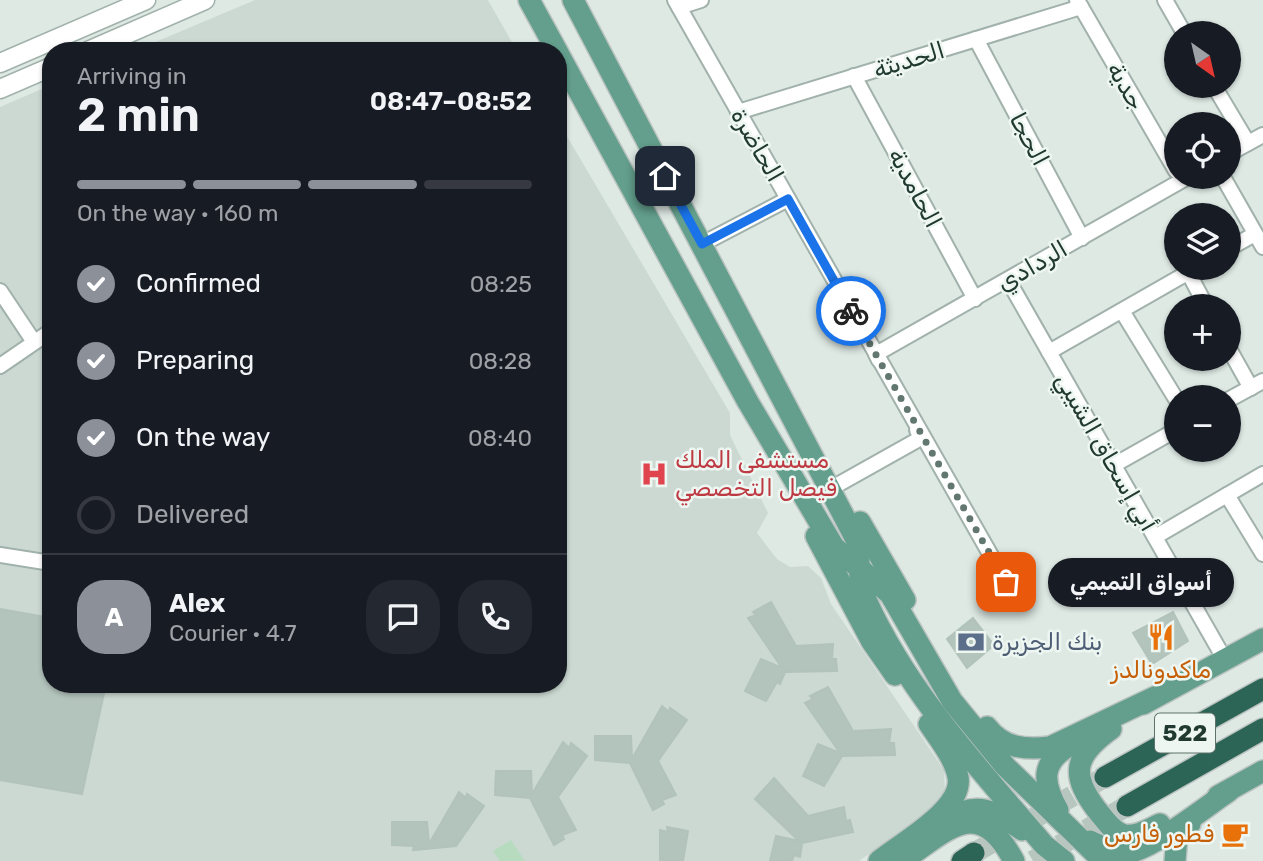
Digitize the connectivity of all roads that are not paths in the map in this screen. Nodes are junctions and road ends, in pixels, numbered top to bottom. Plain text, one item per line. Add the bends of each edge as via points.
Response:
1 (146, 0) edge
2 (205, 0) edge
3 (529, 0) edge
4 (562, 0) edge
5 (573, 0) edge
6 (701, 0) edge
7 (1165, 0) edge
8 (677, 3) edge
9 (1079, 3) edge
10 (1177, 21) edge
11 (976, 39) junction
12 (49, 42) edge
13 (109, 42) edge
14 (552, 42) edge
15 (42, 45) edge
16 (0, 63) edge
17 (567, 69) edge
18 (42, 71) edge
19 (854, 76) junction
20 (615, 84) junction
21 (0, 89) edge
22 (1221, 98) edge
23 (738, 112) junction
24 (1263, 135) edge
25 (1248, 143) junction
26 (1164, 147) edge
27 (1241, 147) edge
28 (1164, 187) edge
29 (1230, 189) edge
30 (788, 199) junction
31 (1255, 234) junction
32 (1082, 238) junction
33 (1241, 242) edge
34 (702, 244) junction
35 (1263, 247) edge
36 (1008, 280) junction
37 (1175, 280) edge
38 (0, 292) edge
39 (975, 299) junction
40 (1122, 311) junction
41 (42, 337) edge
42 (34, 342) junction
43 (1049, 352) junction
44 (876, 354) junction
45 (1241, 364) edge
46 (0, 366) edge
47 (765, 368) junction
48 (1167, 385) edge
49 (1257, 385) edge
50 (1241, 394) edge
51 (748, 402) junction
52 (1164, 437) edge
53 (1114, 465) junction
54 (1263, 474) edge
55 (839, 484) junction
56 (1227, 495) junction
57 (1155, 537) junction
58 (1263, 554) edge
59 (0, 555) edge
60 (42, 562) edge
61 (858, 567) junction
62 (1006, 582) dead end
63 (1263, 639) edge
64 (1225, 660) junction
65 (1263, 689) edge
66 (1155, 697) junction
67 (1263, 729) edge
68 (1263, 771) edge
69 (1105, 777) tunnel mouth
70 (1229, 791) junction
71 (1127, 806) tunnel mouth
72 (1071, 831) junction
73 (1047, 853) edge
74 (879, 861) edge
75 (890, 861) edge
76 (902, 861) edge
77 (1014, 861) edge
78 (1064, 861) edge
79 (1104, 861) edge
80 (1175, 861) edge

1 - 12 street
2 - 13 street
3 - 14 main road
4 - 20 street
5 - 20 main road
6 - 8 street
7 - 10 street
8 - 23 street, الحاضرة
9 - 11 street, الحديثة
9 - 26 street, جدية
11 - 19 street, الحديثة
11 - 32 street, الحجا
15 - 16 street
17 - 51 main road
18 - 21 street
19 - 23 street, الحديثة
19 - 39 street, الحامدية
20 - 34 main road
22 - 25 street
23 - 30 street, الحاضرة
24 - 25 street
25 - 27 street
28 - 32 street, الردادي
29 - 31 street
30 - 34 street
30 - 44 street, الحاضرة
31 - 33 street
31 - 35 street
32 - 36 street, الردادي
34 - 47 main road
36 - 39 street, الردادي
36 - 43 street, أبي إسحاق الشيبي
37 - 40 street
38 - 42 street
39 - 44 street, الردادي
40 - 43 street
40 - 48 street
41 - 42 street
42 - 46 street
43 - 53 street, أبي إسحاق الشيبي
44 - 55 street via 921,438
44 - 62 street, الحاضرة
45 - 49 street
47 - 55 main road
47 - 61 main road via 859,544
49 - 50 street
51 - 61 main road via 834,547
51 - 74 main road via 853,607 959,779 957,791 941,814
52 - 53 street
53 - 57 street, أبي إسحاق الشيبي
54 - 56 street
55 - 66 main road via 951,679 990,731 1007,745 1032,750 1050,747
56 - 57 street
56 - 58 street
57 - 64 street, أبي إسحاق الشيبي
59 - 60 street
61 - 72 main road via 890,594 959,710 1005,766
61 - 73 main road via 867,601 920,693
63 - 64 main road
64 - 66 main road
65 - 69 highway, 522
66 - 70 main road via 1088,746 1079,771 1093,805 1112,830 1138,834
66 - 72 main road via 1067,747 1051,764 1045,788
67 - 71 highway, 522
68 - 70 main road
70 - 72 main road via 1176,828 1128,853 1108,850
70 - 80 main road via 1177,836
72 - 79 main road
73 - 75 main road via 1001,815 979,807 957,812
73 - 78 main road
76 - 77 main road via 963,822 979,822 993,831

